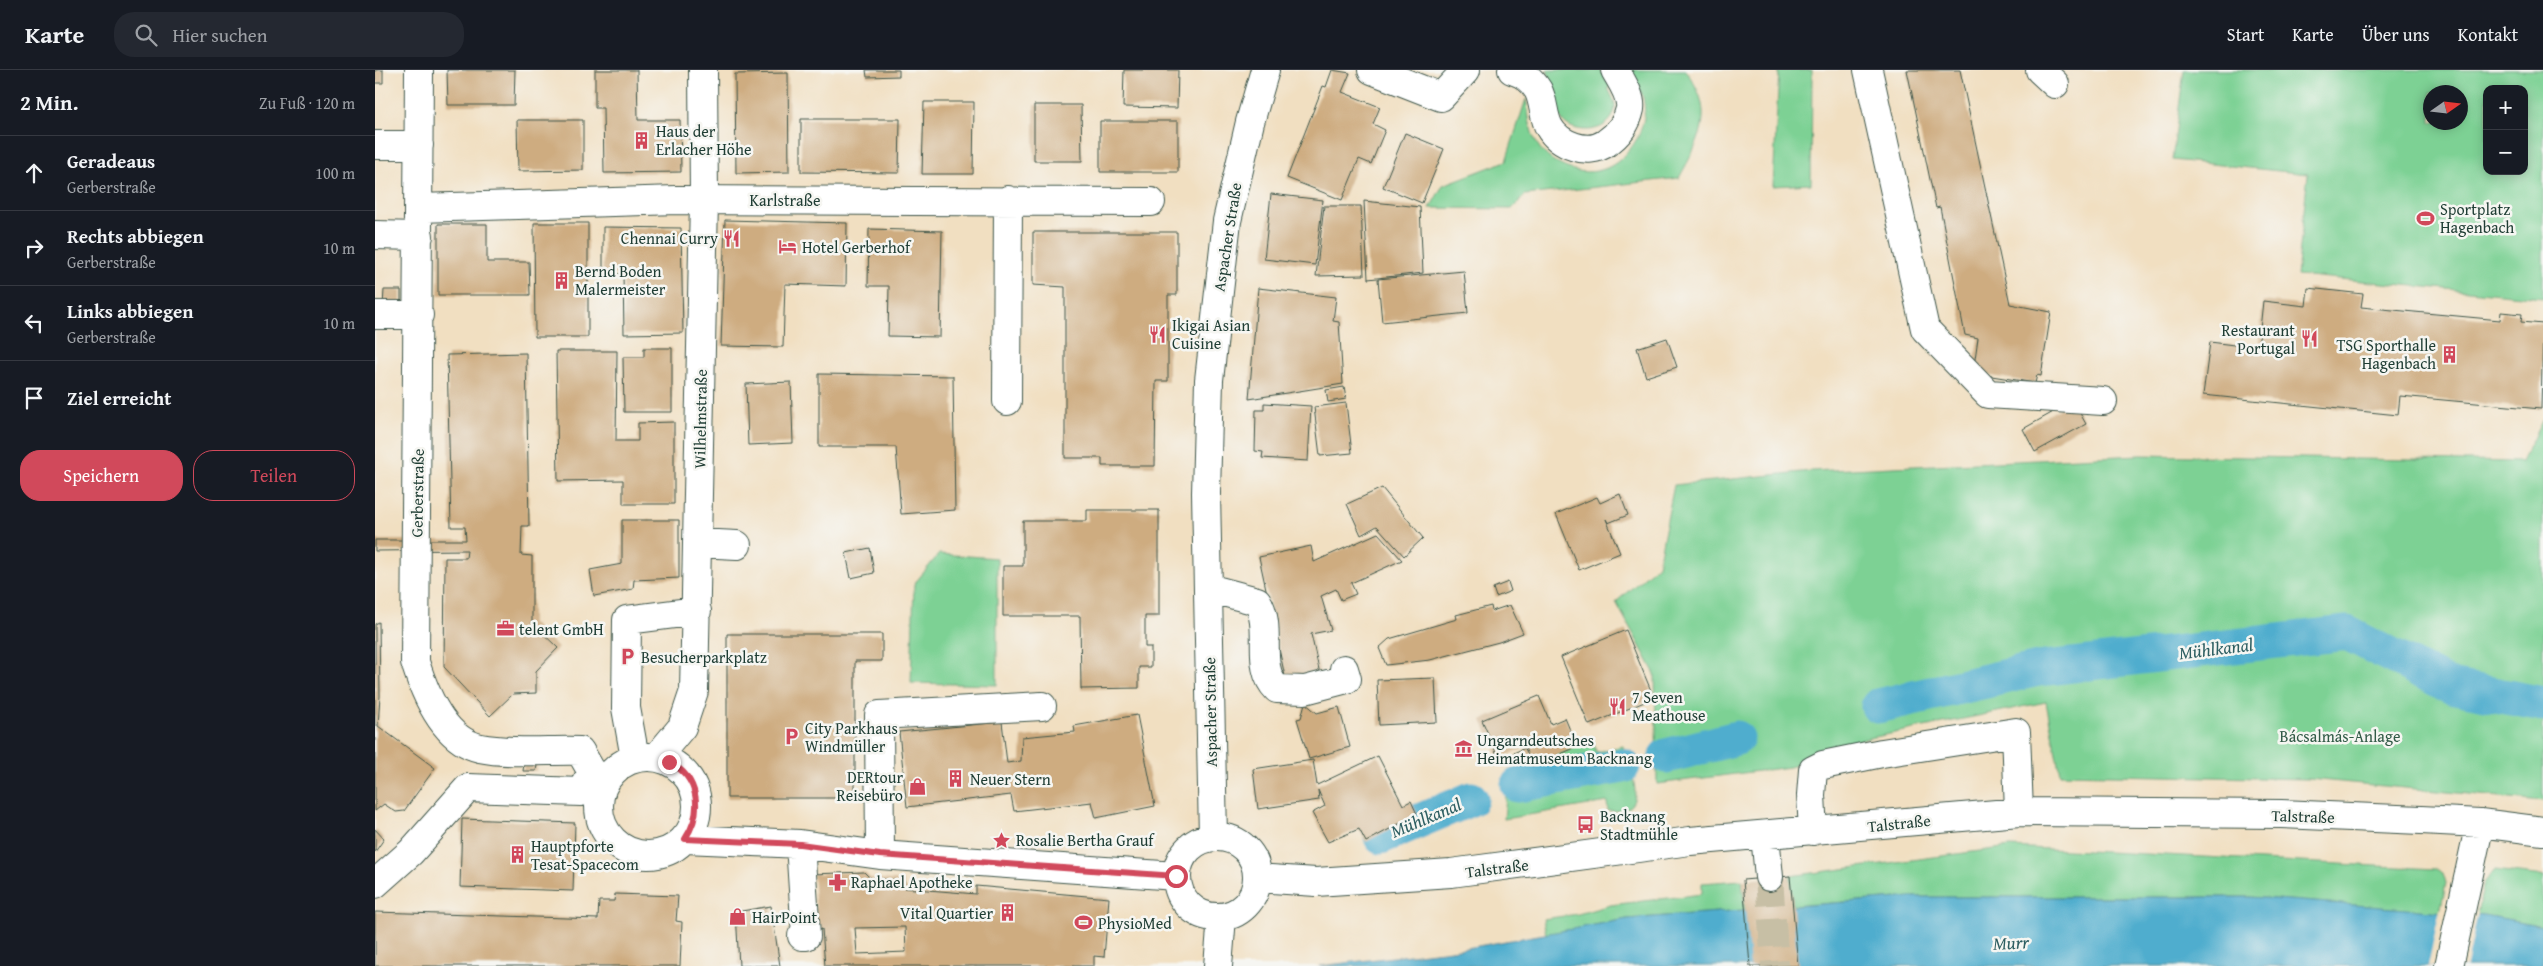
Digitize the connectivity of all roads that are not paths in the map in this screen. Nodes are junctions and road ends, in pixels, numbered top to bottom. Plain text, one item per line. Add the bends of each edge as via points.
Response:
1 (419, 70) edge
2 (703, 70) edge
3 (1265, 70) edge
4 (1372, 70) edge
5 (1466, 70) edge
6 (1511, 70) edge
7 (1615, 70) edge
8 (1868, 70) edge
9 (375, 145) edge
10 (419, 145) junction
11 (704, 200) junction
12 (1008, 200) junction
13 (1151, 202) dead end
14 (419, 208) junction
15 (375, 235) edge
16 (419, 236) junction
17 (419, 307) junction
18 (375, 315) edge
19 (1007, 401) dead end
20 (2103, 401) dead end
21 (698, 543) junction
22 (737, 545) dead end
23 (1208, 588) junction
24 (697, 611) junction
25 (1345, 674) dead end
26 (1042, 706) dead end
27 (646, 758) junction
28 (599, 775) junction
29 (2019, 812) junction
30 (2480, 823) junction
31 (2543, 831) edge
32 (1813, 832) junction
33 (1765, 835) junction
34 (1213, 836) junction
35 (685, 839) junction
36 (800, 844) junction
37 (880, 855) junction
38 (1176, 876) junction
39 (1769, 877) tunnel mouth
40 (1257, 878) junction
41 (375, 884) edge
42 (1221, 917) junction
43 (802, 936) dead end
44 (1218, 966) edge
45 (2449, 966) edge

1 - 10 street, Gerberstraße
2 - 11 street, Wilhelmstraße
3 - 23 street, Aspacher Straße via 1227,222 1216,306 1206,459
4 - 5 street via 1441,97
6 - 7 street via 1525,74 1539,91 1546,120 1555,133 1572,147 1588,148 1604,145 1617,136 1628,114 1628,93
8 - 20 street via 1925,329 1988,394
9 - 10 street
10 - 14 street, Gerberstraße
11 - 12 street, Karlstraße
11 - 14 street, Karlstraße
11 - 21 street, Wilhelmstraße
12 - 13 street, Karlstraße
12 - 19 street
14 - 16 street, Gerberstraße
15 - 16 street
16 - 17 street, Gerberstraße
17 - 18 street
17 - 28 street, Gerberstraße via 415,662 423,690 436,712 466,742 479,748 580,751
21 - 22 street
21 - 24 street, Wilhelmstraße
23 - 25 street via 1257,601 1264,618 1267,673 1277,689 1305,690
23 - 34 street, Aspacher Straße
24 - 27 street, Wilhelmstraße via 694,691 682,727
24 - 27 street via 627,620 626,708
26 - 37 street via 879,715
27 - 28 street via 623,763
27 - 35 street via 677,766 695,792 695,821
28 - 35 street via 599,810 603,826 612,840 625,850 640,855 657,855 671,850
28 - 41 street via 581,792 468,788 411,852
29 - 30 street, Talstraße via 2281,814
29 - 32 street, Talstraße
29 - 32 street via 2015,732 1823,765 1813,770
30 - 31 street, Talstraße
30 - 45 street
32 - 33 street, Talstraße
33 - 39 street
33 - 40 street, Talstraße via 1690,841 1451,873 1316,882
34 - 38 street via 1191,845 1178,865
34 - 40 street via 1224,837 1244,847 1251,856
35 - 36 street
36 - 37 street
36 - 43 street via 806,936
37 - 38 street
38 - 42 street via 1178,888 1191,908 1201,914
40 - 42 street via 1249,900 1241,908
42 - 44 street

